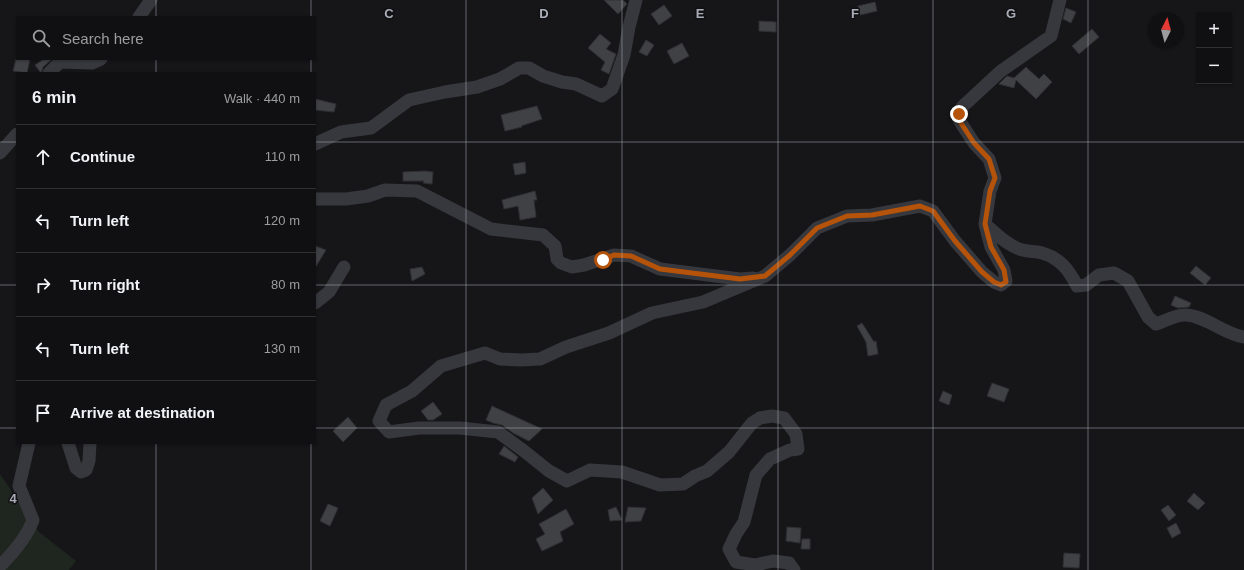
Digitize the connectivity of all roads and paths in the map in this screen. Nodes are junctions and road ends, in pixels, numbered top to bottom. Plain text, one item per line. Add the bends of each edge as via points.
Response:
1 (151, 0) edge
2 (636, 0) edge
3 (1060, 0) edge
4 (140, 16) edge
5 (99, 60) edge
6 (50, 72) edge
7 (16, 135) edge
8 (316, 144) edge
9 (0, 153) edge
10 (316, 200) edge
11 (985, 224) junction
12 (344, 267) dead end
13 (765, 276) junction
14 (316, 302) edge
15 (1244, 337) edge
16 (29, 444) edge
17 (68, 444) edge
18 (90, 444) edge
19 (0, 566) edge
20 (794, 570) edge

1 - 4 street
2 - 8 street via 624,55 612,89 602,96 576,84 543,76 529,68 519,68 500,79 477,87 409,100 371,128 341,132
3 - 11 street via 1050,36 1001,71 962,107 959,114 959,120 974,143 989,159 995,178 990,191
5 - 6 street via 92,63 60,62
7 - 9 street
10 - 13 street via 368,196 384,190 416,191 491,229 543,235 555,246 557,259 572,267 614,255 631,256 660,269 740,279
11 - 13 street via 991,247 1004,270 1006,282 1001,285 982,272 933,211 920,206 872,215 847,216 817,228
11 - 15 street via 1000,237 1022,250 1041,253 1059,261 1077,286 1086,285 1099,275 1114,273 1128,281 1148,317 1156,324 1186,315
12 - 14 street via 329,292
13 - 20 street via 703,302 652,313 609,333 566,347 540,359 500,359 486,353 441,366 412,391 386,405 379,421 389,432 419,428 460,428 498,432 566,481 590,470 622,472 660,485 683,484 707,471 729,452 752,423 760,418 784,418 796,434 798,449 770,459 756,475 744,522 729,548 736,562 754,565 773,561 789,563
16 - 19 street via 19,486 34,520 10,556
17 - 18 street via 76,468 80,472 86,470

